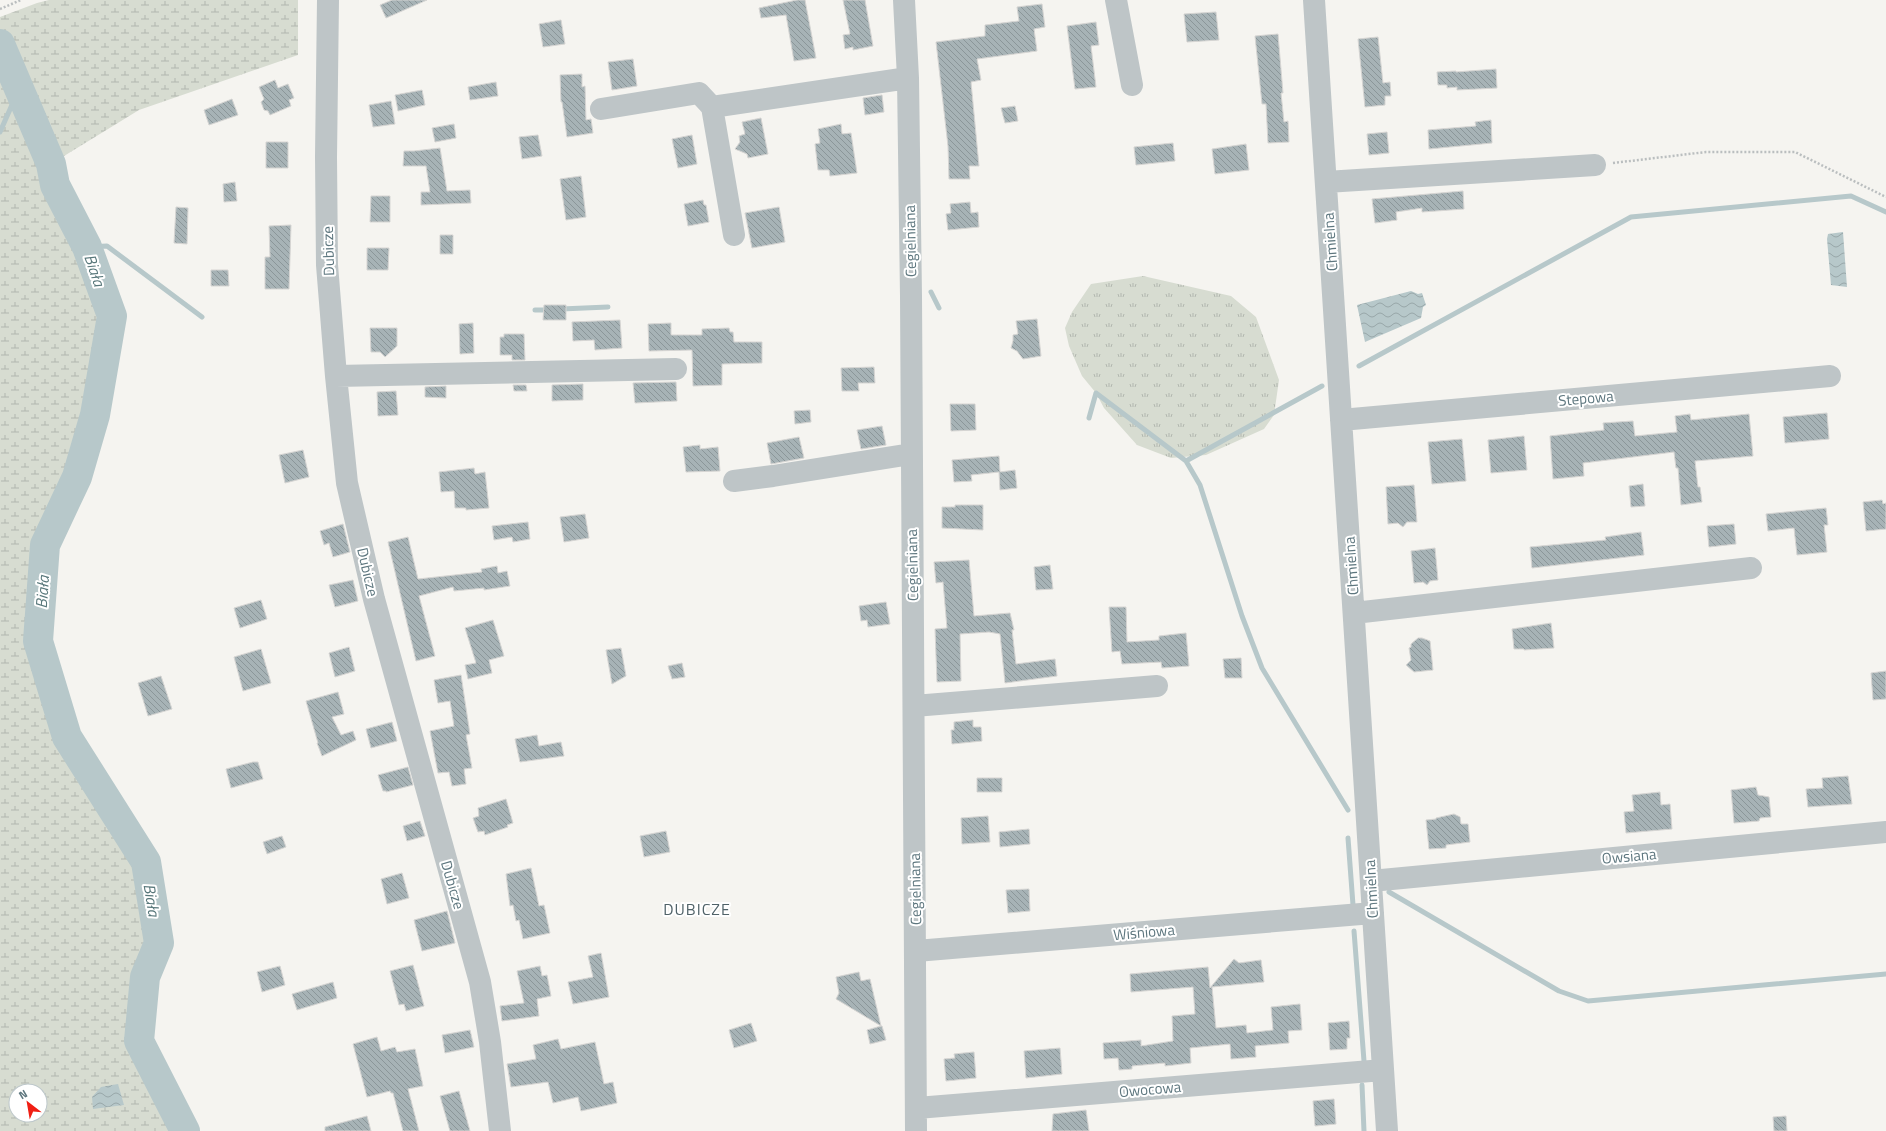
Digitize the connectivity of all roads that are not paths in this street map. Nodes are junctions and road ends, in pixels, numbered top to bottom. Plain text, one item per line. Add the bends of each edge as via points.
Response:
1 (328, 0) edge
2 (904, 0) edge
3 (1116, 0) edge
4 (1314, 0) edge
5 (908, 78) junction
6 (1132, 85) dead end
7 (712, 107) junction
8 (601, 109) dead end
9 (1594, 165) road end
10 (1326, 182) junction
11 (734, 235) dead end
12 (676, 369) dead end
13 (336, 376) junction
14 (1830, 376) dead end
15 (1342, 420) junction
16 (911, 454) junction
17 (734, 481) dead end
18 (1751, 568) dead end
19 (1354, 613) junction
20 (1157, 686) dead end
21 (914, 706) junction
22 (1886, 832) edge
23 (1371, 880) junction
24 (1373, 913) junction
25 (916, 951) junction
26 (1383, 1070) junction
27 (917, 1108) junction
28 (500, 1131) edge
29 (916, 1131) edge
30 (1387, 1131) edge

1 - 13 street, Dubicze via 327,265
2 - 5 street, Cegielniana
3 - 6 street
4 - 10 street, Chmielna
5 - 7 street
5 - 16 street, Cegielniana
7 - 8 street via 699,93
7 - 11 street
9 - 10 street
10 - 15 street, Chmielna
12 - 13 street
13 - 28 street, Dubicze via 347,484 374,600 480,982
14 - 15 street, Stepowa
15 - 19 street, Chmielna
16 - 17 street
16 - 21 street, Cegielniana
18 - 19 street
19 - 23 street, Chmielna
20 - 21 street
21 - 25 street, Cegielniana
22 - 23 street, Owsiana
23 - 24 street, Chmielna
24 - 25 street, Wiśniowa
24 - 26 street, Chmielna
25 - 27 street, Cegielniana
26 - 27 street, Owocowa
26 - 30 street, Chmielna
27 - 29 street, Cegielniana

